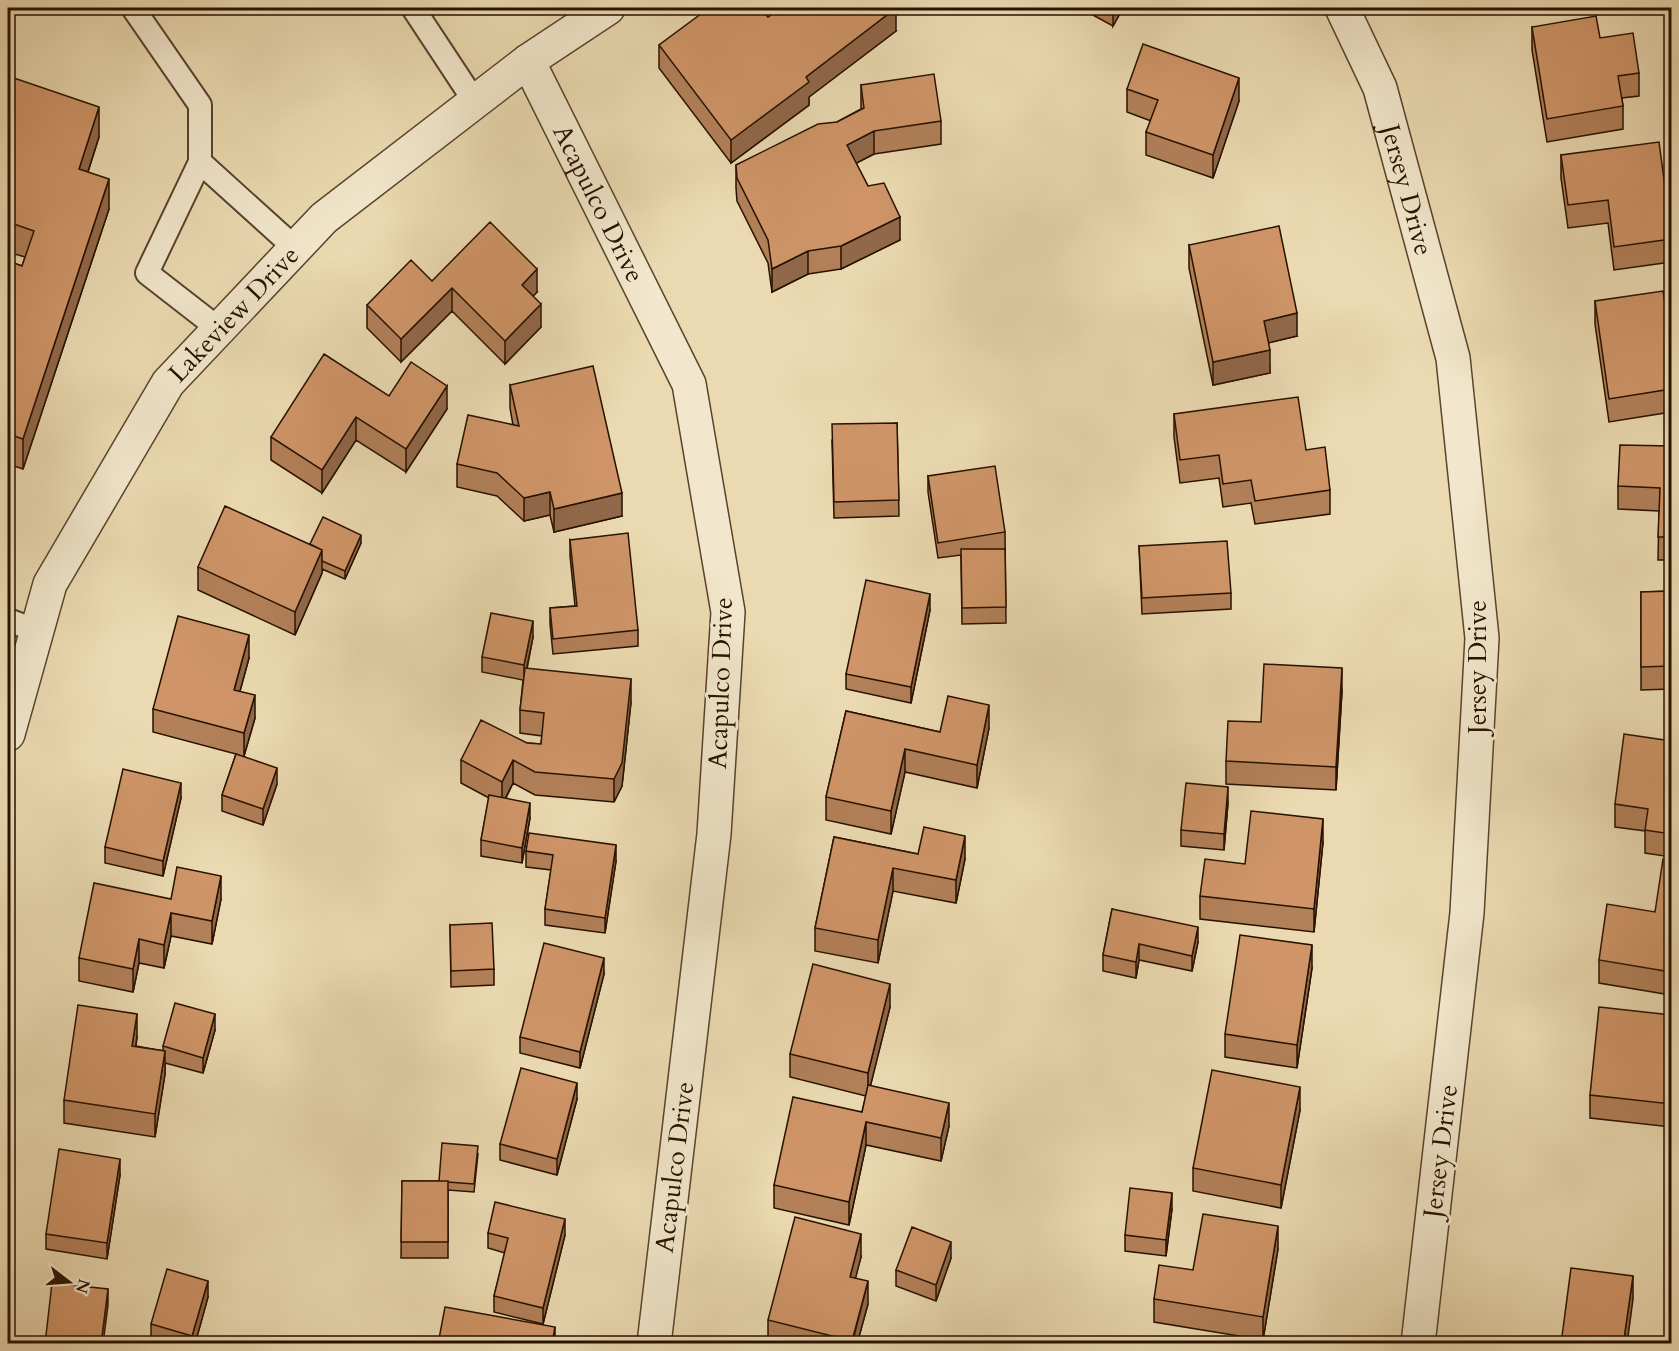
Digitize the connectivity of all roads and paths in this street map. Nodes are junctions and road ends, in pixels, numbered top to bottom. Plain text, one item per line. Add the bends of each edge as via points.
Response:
1 (132, 8) edge
2 (413, 8) edge
3 (608, 8) edge
4 (1342, 8) edge
5 (528, 61) junction
6 (475, 102) junction
7 (200, 162) junction
8 (296, 248) junction
9 (219, 329) junction
10 (22, 626) edge
11 (8, 728) edge
12 (654, 1344) edge
13 (1418, 1344) edge

1 - 7 lane via 200,105
2 - 6 lane
3 - 5 street, Lakeview Drive
4 - 13 street, Jersey Drive via 1380,88 1453,358 1482,638 1467,914
5 - 6 street, Lakeview Drive
5 - 12 street, Acapulco Drive via 689,384 728,612 714,834
6 - 8 street, Lakeview Drive via 324,218
7 - 8 lane
7 - 9 lane via 147,273
8 - 9 street, Lakeview Drive
9 - 10 street, Lakeview Drive via 168,383
10 - 11 street, Lakeview Drive

